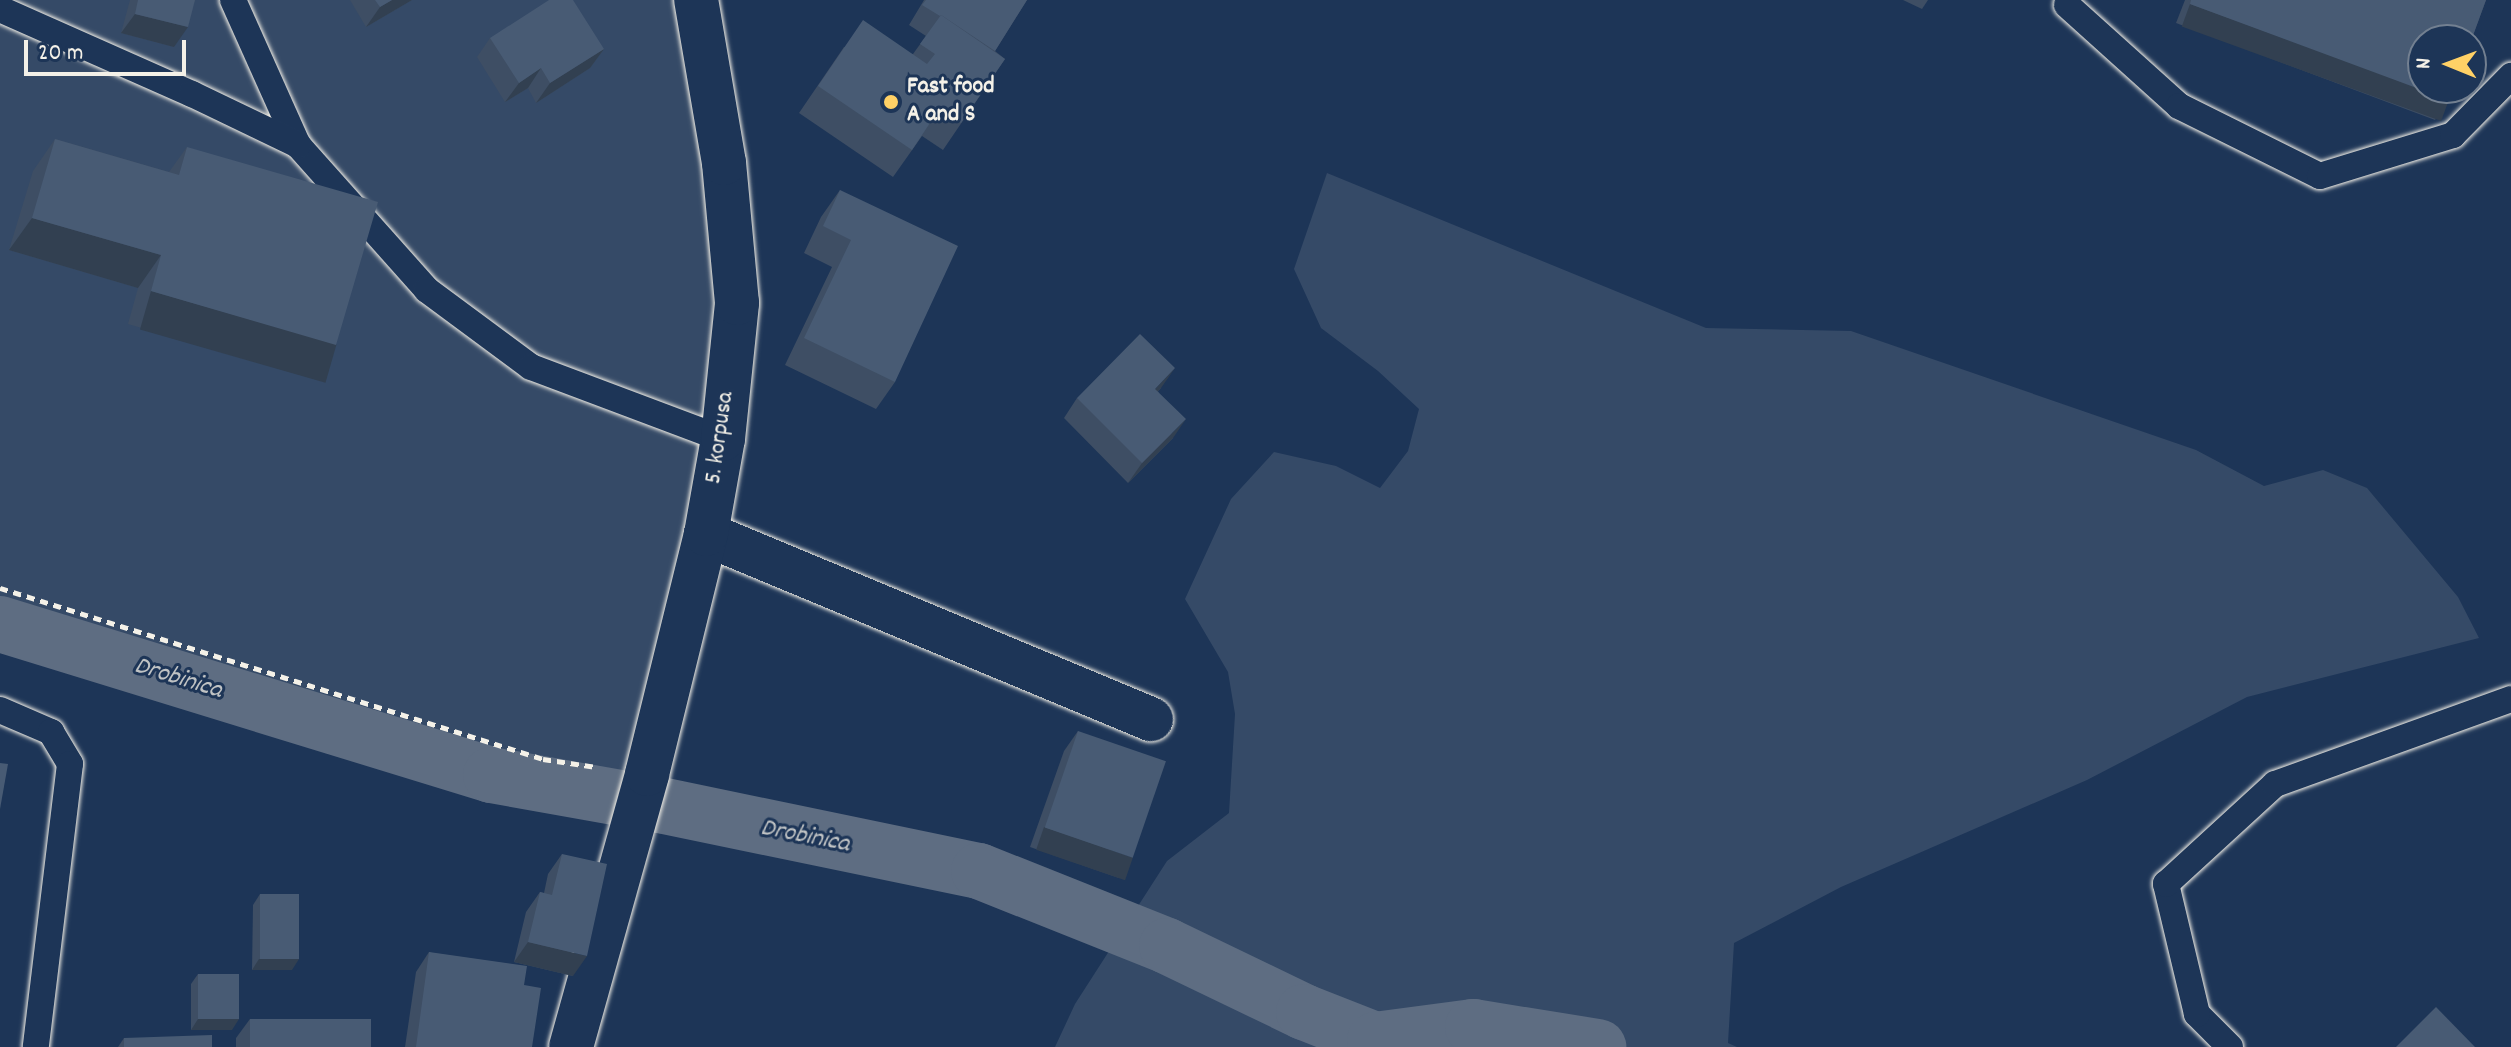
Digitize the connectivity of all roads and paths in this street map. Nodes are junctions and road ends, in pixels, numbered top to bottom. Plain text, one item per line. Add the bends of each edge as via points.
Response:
1 (233, 0) edge
2 (696, 0) edge
3 (2067, 5) dead end
4 (0, 9) edge
5 (2511, 76) edge
6 (298, 145) junction
7 (723, 439) junction
8 (706, 534) junction
9 (0, 588) edge
10 (2511, 699) edge
11 (0, 710) edge
12 (1151, 719) dead end
13 (647, 774) junction
14 (36, 1047) edge
15 (571, 1047) edge
16 (2230, 1047) edge

1 - 6 lane
2 - 7 street, 5. korpusa via 724,163 737,303
3 - 5 lane via 2179,106 2320,176 2453,135
4 - 6 lane
6 - 7 lane via 427,290 531,367
7 - 8 street, 5. korpusa
8 - 12 street
8 - 13 street, 5. korpusa
9 - 13 path via 543,759
10 - 16 lane via 2275,784 2166,884 2197,1014
11 - 14 lane via 51,732 70,764
13 - 15 street, 5. korpusa

